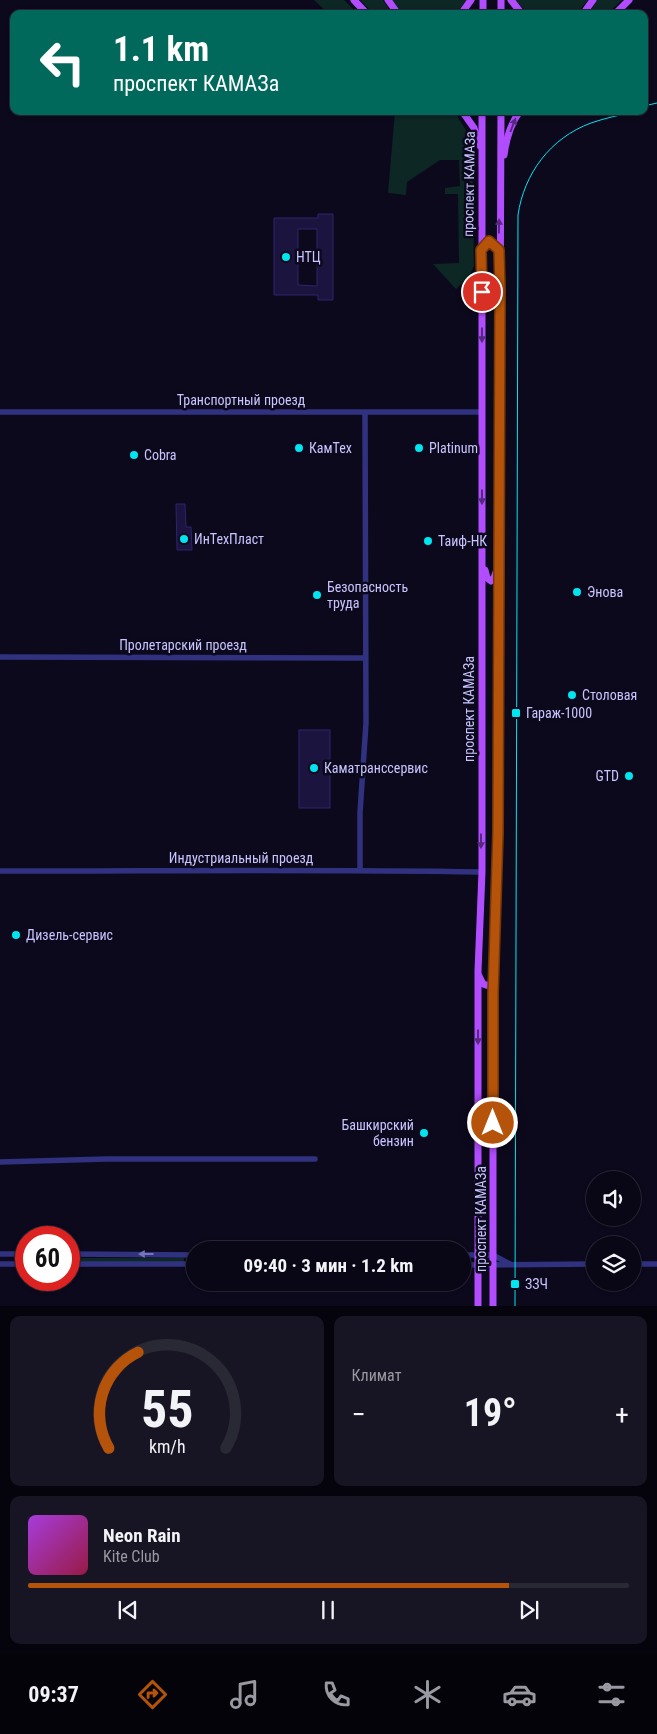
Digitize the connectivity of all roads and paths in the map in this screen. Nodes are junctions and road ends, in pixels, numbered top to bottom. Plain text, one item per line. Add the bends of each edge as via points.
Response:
1 (354, 0) edge
2 (511, 0) edge
3 (629, 0) edge
4 (363, 10) edge
5 (519, 10) edge
6 (619, 10) edge
7 (465, 115) edge
8 (482, 115) edge
9 (501, 115) edge
10 (518, 115) edge
11 (482, 168) junction
12 (500, 175) junction
13 (481, 250) junction
14 (499, 250) junction
15 (0, 412) edge
16 (482, 412) junction
17 (365, 413) junction
18 (482, 560) junction
19 (499, 562) junction
20 (0, 657) edge
21 (365, 658) junction
22 (360, 870) junction
23 (0, 871) edge
24 (482, 872) junction
25 (478, 971) junction
26 (494, 977) junction
27 (478, 1008) junction
28 (493, 1010) junction
29 (314, 1159) dead end
30 (0, 1162) edge
31 (0, 1254) edge
32 (15, 1254) edge
33 (80, 1254) edge
34 (186, 1255) edge
35 (471, 1255) edge
36 (478, 1255) junction
37 (494, 1255) junction
38 (0, 1264) edge
39 (15, 1264) edge
40 (80, 1264) edge
41 (186, 1264) edge
42 (510, 1264) junction
43 (586, 1264) edge
44 (641, 1264) edge
45 (657, 1264) edge
46 (471, 1265) edge
47 (478, 1265) junction
48 (494, 1265) junction
49 (478, 1306) edge
50 (494, 1306) edge

1 - 4 main road
2 - 5 main road
3 - 6 main road
7 - 11 main road via 474,128
8 - 11 main road, проспект КАМАЗа
9 - 12 main road, проспект КАМАЗа
12 -> 10 main road via 506,144
11 - 13 main road, проспект КАМАЗа
14 -> 12 main road, проспект КАМАЗа
13 - 14 main road via 489,241
13 -> 16 main road, проспект КАМАЗа
14 - 19 main road, проспект КАМАЗа
15 - 17 street, Транспортный проезд
16 - 17 street, Транспортный проезд
16 -> 18 main road, проспект КАМАЗа
17 - 21 street
18 - 19 main road via 487,578 491,580
18 -> 24 main road, проспект КАМАЗа
19 - 26 main road, проспект КАМАЗа
20 - 21 street, Пролетарский проезд
21 - 22 street via 366,723
22 - 23 street, Индустриальный проезд
22 - 24 street, Индустриальный проезд
24 - 25 main road, проспект КАМАЗа
25 - 26 main road via 485,985 492,984
25 - 27 main road, проспект КАМАЗа
26 - 28 main road, проспект КАМАЗа
27 - 28 main road via 485,1001
27 -> 36 main road, проспект КАМАЗа
28 - 37 main road, проспект КАМАЗа
29 - 30 street
31 - 32 street
34 -> 33 street
35 - 36 street
36 - 37 street
36 - 47 main road, проспект КАМАЗа
37 - 42 street
37 - 48 main road, проспект КАМАЗа
38 - 39 street
40 - 41 street
42 - 43 street
42 - 48 street
44 - 45 street
46 - 47 street
47 - 48 street
47 - 49 main road, проспект КАМАЗа
48 - 50 main road, проспект КАМАЗа

